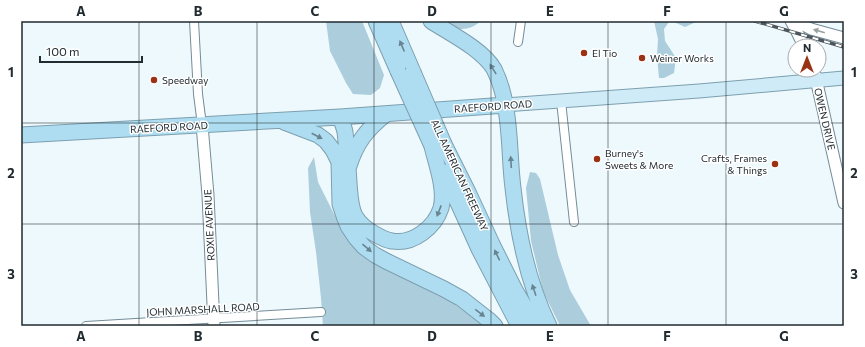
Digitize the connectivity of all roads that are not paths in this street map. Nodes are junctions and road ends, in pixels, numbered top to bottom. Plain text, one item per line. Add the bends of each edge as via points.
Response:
1 (194, 21) edge
2 (376, 21) edge
3 (391, 21) edge
4 (431, 21) edge
5 (521, 21) edge
6 (791, 21) edge
7 (796, 21) edge
8 (800, 38) edge
9 (844, 38) edge
10 (518, 42) dead end
11 (405, 71) junction
12 (827, 76) edge
13 (793, 78) edge
14 (816, 78) edge
15 (844, 78) edge
16 (561, 101) junction
17 (506, 105) junction
18 (386, 114) junction
19 (340, 117) junction
20 (282, 120) junction
21 (202, 125) junction
22 (21, 135) edge
23 (438, 145) junction
24 (343, 166) junction
25 (844, 203) edge
26 (574, 222) dead end
27 (321, 312) dead end
28 (214, 322) edge
29 (110, 325) edge
30 (86, 326) edge
31 (495, 326) edge
32 (519, 326) edge
33 (536, 326) edge
34 (549, 326) edge

1 - 21 street
2 - 11 highway, ALL AMERICAN FREEWAY
11 -> 3 highway, ALL AMERICAN FREEWAY
17 -> 4 highway via 493,68 477,50
5 - 10 street
6 - 8 street
9 -> 7 street via 811,29
11 - 23 highway, ALL AMERICAN FREEWAY, bridge
12 - 15 main road, RAEFORD ROAD
13 - 16 main road, RAEFORD ROAD via 699,91
14 - 25 street, OWEN DRIVE
16 - 17 main road, RAEFORD ROAD
16 - 26 street
17 - 18 highway, RAEFORD ROAD
34 -> 17 highway via 541,311 518,230
18 - 19 highway, RAEFORD ROAD
18 - 24 highway via 360,139
19 - 20 highway, RAEFORD ROAD
19 - 24 highway via 337,131
20 - 21 highway, RAEFORD ROAD
20 -> 24 highway via 326,141
21 - 22 highway, RAEFORD ROAD
21 - 28 street, ROXIE AVENUE
23 -> 24 highway via 442,202 437,216 424,232 401,241 392,241 372,232 355,216
23 - 32 highway, ALL AMERICAN FREEWAY via 480,249
33 -> 23 highway, ALL AMERICAN FREEWAY via 511,284 468,192
24 -> 31 highway via 340,204 348,226 364,247 386,261 462,299
27 - 28 street, JOHN MARSHALL ROAD
28 - 29 street, JOHN MARSHALL ROAD
29 - 30 street, JOHN MARSHALL ROAD

